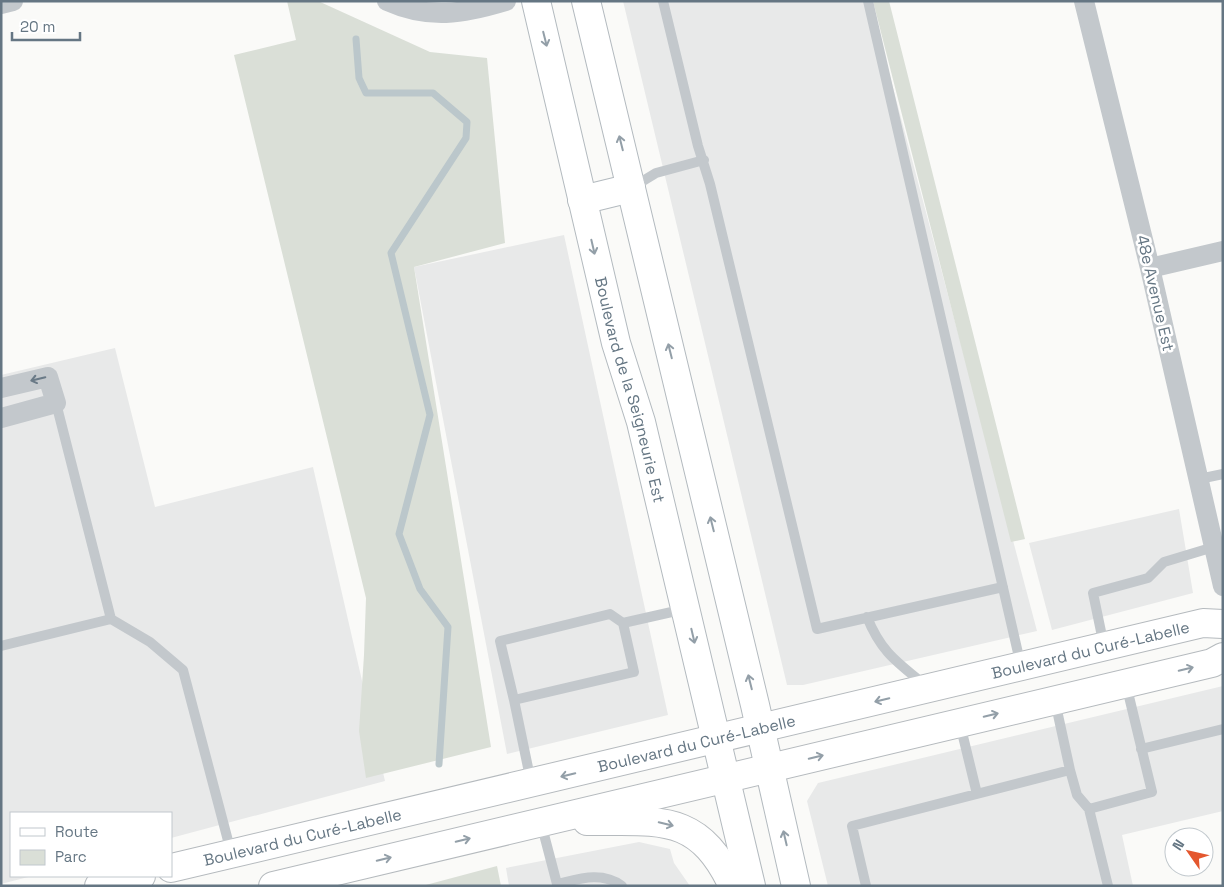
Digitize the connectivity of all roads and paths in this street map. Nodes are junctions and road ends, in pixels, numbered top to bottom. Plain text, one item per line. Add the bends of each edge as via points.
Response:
1 (13, 1) edge
2 (387, 1) edge
3 (506, 1) edge
4 (536, 1) edge
5 (586, 1) edge
6 (662, 1) edge
7 (868, 1) edge
8 (1084, 1) edge
9 (1, 4) edge
10 (412, 6) edge
11 (704, 160) junction
12 (631, 188) junction
13 (582, 200) junction
14 (1223, 251) edge
15 (1150, 268) junction
16 (3, 387) edge
17 (56, 403) junction
18 (7, 417) edge
19 (1223, 474) edge
20 (1199, 479) junction
21 (1218, 546) edge
22 (1223, 586) edge
23 (1003, 587) junction
24 (686, 609) junction
25 (867, 617) junction
26 (111, 619) junction
27 (623, 623) junction
28 (1223, 624) edge
29 (1, 646) edge
30 (1105, 647) junction
31 (1223, 657) edge
32 (1021, 667) junction
33 (1126, 683) junction
34 (929, 689) junction
35 (514, 700) junction
36 (1054, 700) junction
37 (960, 722) junction
38 (1223, 728) edge
39 (761, 729) junction
40 (717, 739) junction
41 (1141, 749) junction
42 (769, 768) junction
43 (1070, 770) junction
44 (726, 777) junction
45 (531, 783) junction
46 (977, 794) junction
47 (1089, 809) junction
48 (541, 821) junction
49 (231, 854) junction
50 (172, 868) edge
51 (136, 877) edge
52 (554, 885) edge
53 (99, 886) edge
54 (273, 886) edge
55 (622, 886) edge
56 (733, 886) edge
57 (751, 886) edge
58 (796, 886) edge
59 (866, 886) edge
60 (1108, 886) edge

1 - 9 street
2 - 10 street
3 - 10 street via 448,14 426,14
4 -> 13 main road, Boulevard de la Seigneurie Est
12 -> 5 main road
6 - 11 lane
7 - 23 lane
8 - 15 street, 48e Avenue Est
11 - 12 lane via 656,172
11 - 25 lane via 817,629
12 - 13 main road
39 -> 12 main road
13 -> 24 main road, Boulevard de la Seigneurie Est
14 - 15 street
15 - 20 street, 48e Avenue Est
17 -> 16 street via 48,377
16 - 18 street
17 - 18 street
17 - 26 lane
19 - 20 lane
20 - 21 street, 48e Avenue Est
21 - 22 street, 48e Avenue Est
21 - 30 lane via 1164,562 1148,578 1093,593
23 - 25 lane
23 - 32 lane
24 - 27 lane
24 -> 40 main road, Boulevard de la Seigneurie Est
25 - 34 lane via 884,650
26 - 29 lane
26 - 49 lane via 150,642 183,670
27 - 35 lane via 634,672
27 - 35 lane via 610,614 500,641
28 - 30 main road, Boulevard du Curé-Labelle via 1203,623
30 - 32 main road, Boulevard du Curé-Labelle
33 -> 31 main road via 1212,663
32 - 34 main road, Boulevard du Curé-Labelle
33 - 36 main road
33 - 41 lane
34 -> 39 main road, Boulevard du Curé-Labelle
35 - 45 lane
37 -> 36 main road
36 - 43 lane
42 -> 37 main road
37 - 46 lane
38 - 41 lane
39 - 40 main road, Boulevard du Curé-Labelle
39 - 42 main road
40 - 44 main road, Boulevard de la Seigneurie Est
40 -> 45 main road, Boulevard du Curé-Labelle
41 - 47 lane via 1152,792
42 - 44 main road
58 -> 42 main road
43 - 46 lane
43 - 47 lane via 1077,795
44 - 48 main road
44 - 57 main road, Boulevard de la Seigneurie Est
45 - 49 main road, Boulevard du Curé-Labelle
46 - 59 lane via 852,826
47 - 60 lane
48 - 52 lane
54 -> 48 main road
48 -> 56 main road via 640,820 684,829 710,848
49 - 50 main road, Boulevard du Curé-Labelle
51 - 53 main road
52 - 55 lane via 595,876 612,879

